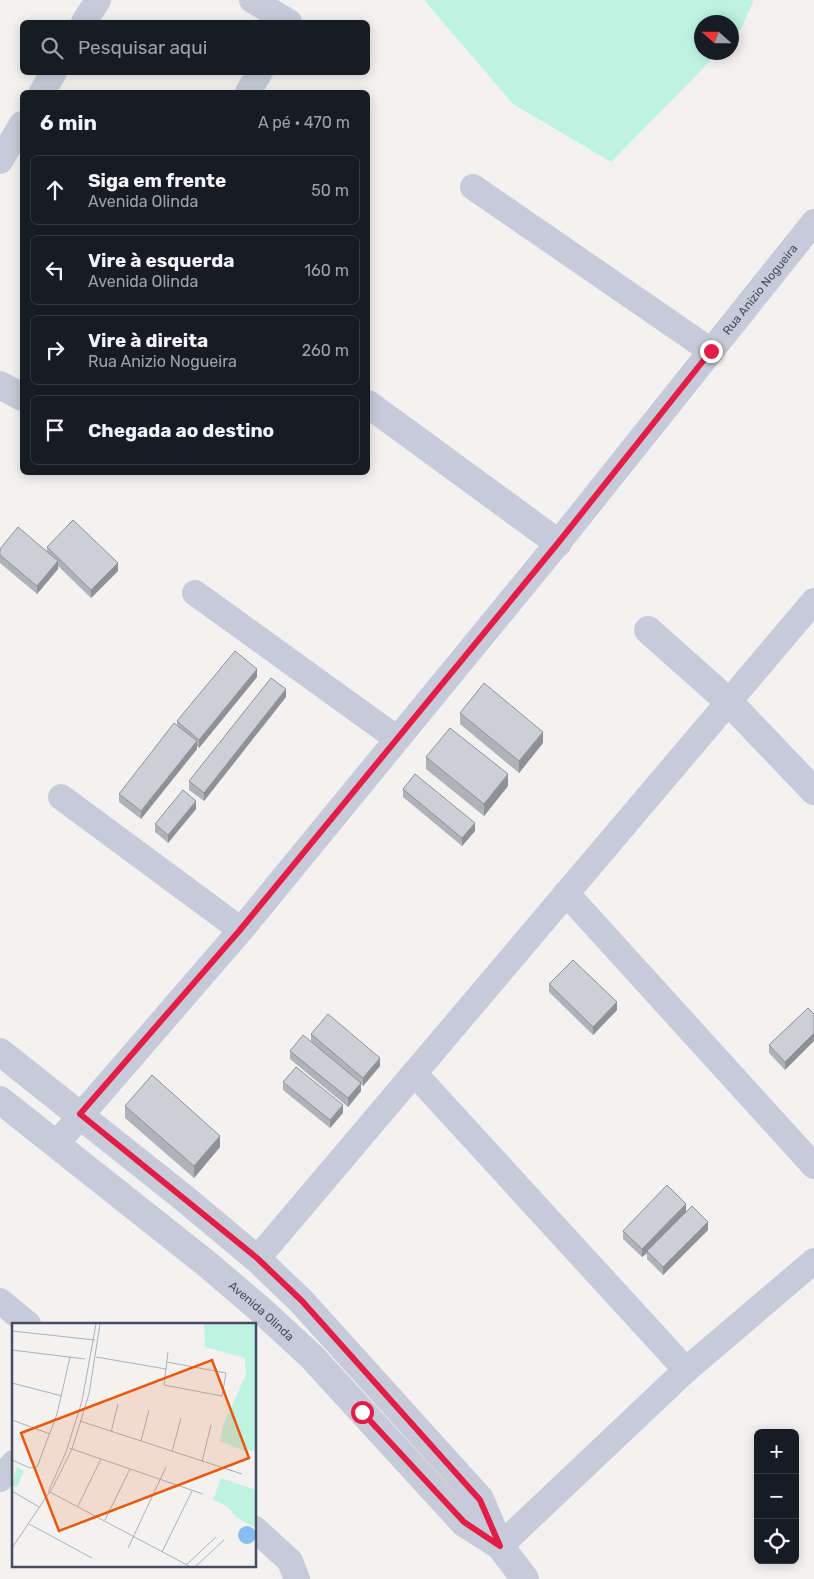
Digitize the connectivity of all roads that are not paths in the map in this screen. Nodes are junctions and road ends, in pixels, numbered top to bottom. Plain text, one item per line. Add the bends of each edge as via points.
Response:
1 (98, 0) edge
2 (252, 0) edge
3 (85, 20) edge
4 (286, 20) edge
5 (52, 75) edge
6 (258, 75) edge
7 (43, 90) edge
8 (249, 90) edge
9 (20, 127) edge
10 (0, 161) edge
11 (473, 187) dead end
12 (814, 222) edge
13 (711, 351) junction
14 (0, 385) edge
15 (20, 396) edge
16 (370, 405) edge
17 (558, 543) junction
18 (195, 593) dead end
19 (814, 601) edge
20 (648, 630) dead end
21 (729, 702) junction
22 (396, 738) junction
23 (814, 791) edge
24 (60, 797) dead end
25 (566, 894) junction
26 (240, 930) junction
27 (0, 1052) edge
28 (414, 1073) junction
29 (0, 1100) edge
30 (80, 1114) junction
31 (57, 1143) junction
32 (814, 1166) edge
33 (257, 1258) junction
34 (814, 1261) edge
35 (232, 1285) junction
36 (0, 1301) edge
37 (27, 1323) edge
38 (686, 1370) junction
39 (12, 1465) edge
40 (0, 1479) edge
41 (256, 1531) edge
42 (500, 1546) junction
43 (297, 1579) edge
44 (525, 1579) edge

1 - 3 street
2 - 4 street
5 - 7 street
6 - 8 street
9 - 10 street
11 - 13 street
12 - 13 street, Rua Anizio Nogueira
13 - 17 street, Rua Anizio Nogueira
14 - 15 street
16 - 17 street
17 - 22 street, Rua Anizio Nogueira
18 - 22 street
19 - 21 street
20 - 21 street
21 - 23 street
21 - 25 street
22 - 26 street, Rua Anizio Nogueira
24 - 26 street
25 - 28 street
25 - 32 street
26 - 30 street, Rua Anizio Nogueira
27 - 30 street, Avenida Olinda
28 - 33 street
28 - 38 street
29 - 31 street, Avenida Olinda
30 - 31 street, Rua Anizio Nogueira
30 - 33 street, Avenida Olinda
31 - 35 street, Avenida Olinda
33 - 35 street
33 - 42 street, Avenida Olinda via 302,1301 480,1500
34 - 38 street
35 - 42 street, Avenida Olinda via 312,1357 464,1522
36 - 37 street
38 - 42 street
39 - 40 street
41 - 43 street via 290,1561
42 - 44 street, Avenida Olinda

